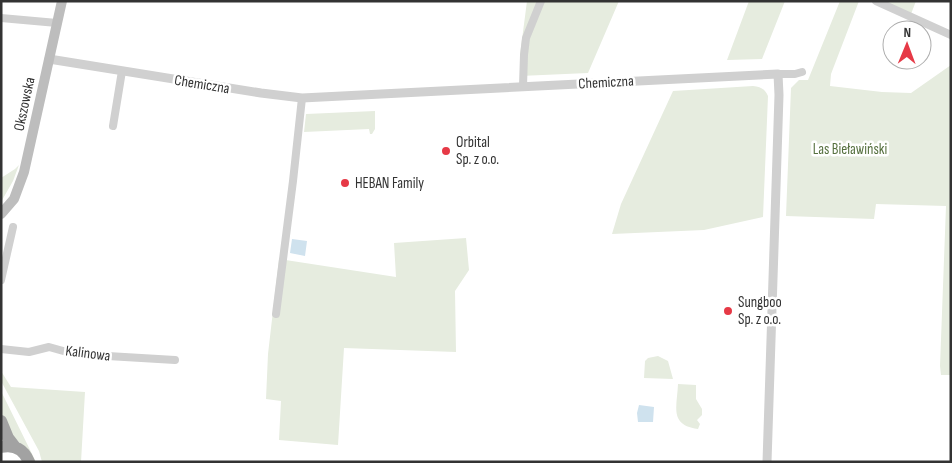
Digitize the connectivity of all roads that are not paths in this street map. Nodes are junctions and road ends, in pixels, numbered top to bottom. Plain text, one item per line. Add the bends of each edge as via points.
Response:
1 (62, 1) edge
2 (541, 1) edge
3 (876, 1) edge
4 (1, 18) edge
5 (57, 23) junction
6 (951, 35) edge
7 (49, 59) junction
8 (122, 71) junction
9 (802, 72) dead end
10 (778, 74) junction
11 (523, 86) junction
12 (302, 98) junction
13 (113, 126) dead end
14 (1, 214) edge
15 (13, 227) dead end
16 (2, 276) edge
17 (276, 314) dead end
18 (1, 349) edge
19 (175, 360) dead end
20 (1, 421) edge
21 (1, 447) edge
22 (15, 447) junction
23 (29, 462) edge
24 (767, 462) edge

1 - 5 main road, Okszowska
2 - 11 street via 526,38
3 - 6 street
4 - 5 street
5 - 7 main road, Okszowska
7 - 8 street, Chemiczna
7 - 14 main road, Okszowska via 23,176 14,199
8 - 12 street, Chemiczna
8 - 13 street
9 - 10 street
10 - 11 street, Chemiczna
10 - 24 street
11 - 12 street, Chemiczna
12 - 17 street
15 - 16 street
18 - 19 street, Kalinowa via 29,352 49,347 74,354
20 - 22 highway
21 - 22 highway
22 - 23 highway via 22,450

